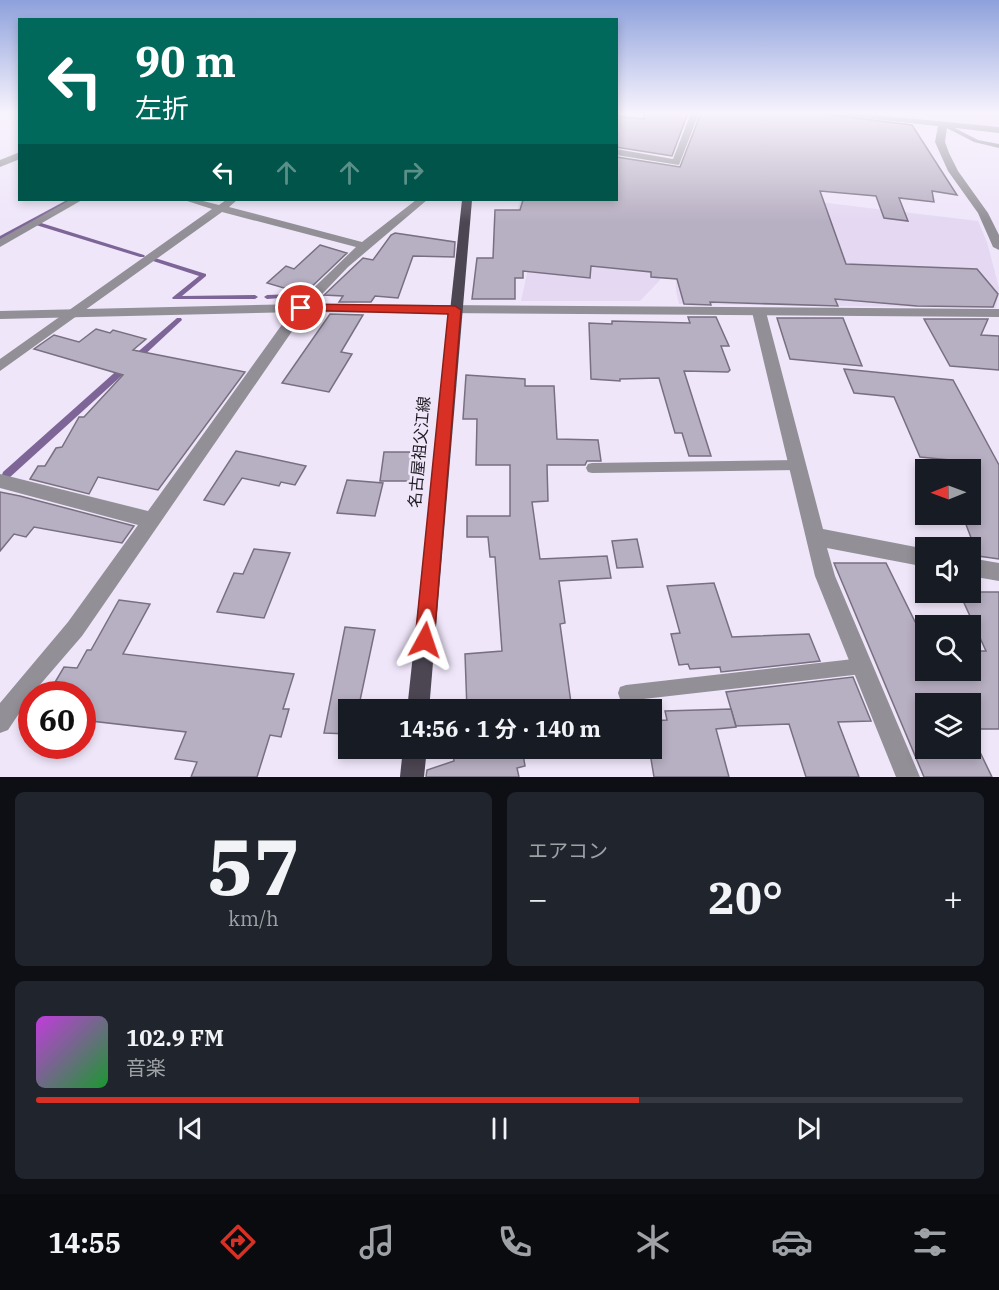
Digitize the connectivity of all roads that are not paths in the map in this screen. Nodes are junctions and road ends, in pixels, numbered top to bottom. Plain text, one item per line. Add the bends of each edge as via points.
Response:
1 (0, 149) edge
2 (681, 149) edge
3 (943, 149) edge
4 (618, 152) edge
5 (18, 154) edge
6 (18, 156) edge
7 (0, 164) edge
8 (76, 201) edge
9 (193, 201) edge
10 (230, 201) edge
11 (421, 201) edge
12 (467, 201) edge
13 (220, 208) junction
14 (0, 244) edge
15 (364, 246) junction
16 (999, 247) edge
17 (301, 308) junction
18 (455, 310) junction
19 (759, 312) junction
20 (999, 313) edge
21 (70, 314) junction
22 (0, 315) edge
23 (0, 366) edge
24 (798, 465) junction
25 (592, 468) dead end
26 (0, 481) edge
27 (150, 520) junction
28 (817, 537) junction
29 (915, 556) edge
30 (981, 569) edge
31 (999, 572) edge
32 (862, 666) junction
33 (626, 693) dead end
34 (419, 699) edge
35 (0, 722) edge
36 (414, 759) edge
37 (412, 777) edge
38 (908, 777) edge

1 - 5 street
2 - 4 street via 676,163
3 - 16 street via 983,213
6 - 7 street
8 - 14 street
9 - 13 street
10 - 13 street
11 - 15 street
12 - 18 main road, 名古屋祖父江線
13 - 15 street
13 - 21 street
15 - 17 street
17 - 18 street
17 - 21 street
17 - 27 street
18 - 19 street
18 - 34 main road, 名古屋祖父江線
19 - 20 street
19 - 24 street
21 - 22 street
21 - 23 street
24 - 25 lane
24 - 28 street
26 - 27 street
27 - 35 street via 75,629
28 - 29 street
28 - 32 street via 825,576
30 - 31 street
32 - 33 lane
32 - 38 street
36 - 37 main road

